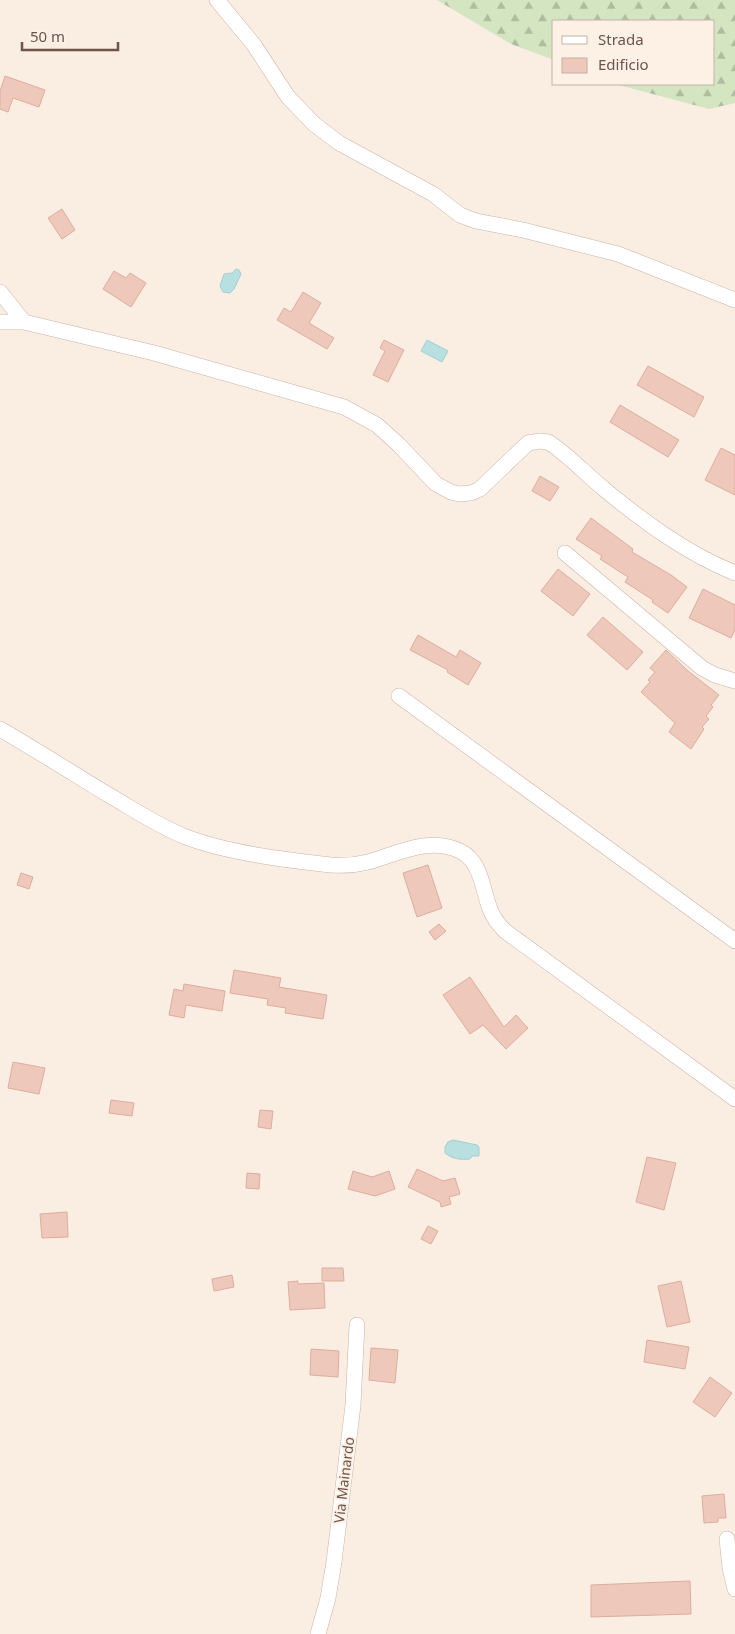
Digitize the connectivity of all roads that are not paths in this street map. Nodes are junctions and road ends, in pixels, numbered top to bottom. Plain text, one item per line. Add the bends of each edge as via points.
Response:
1 (217, 0) edge
2 (0, 292) edge
3 (735, 300) edge
4 (0, 322) edge
5 (24, 322) junction
6 (565, 553) dead end
7 (735, 573) edge
8 (735, 681) edge
9 (400, 696) dead end
10 (0, 729) edge
11 (735, 941) edge
12 (735, 1099) edge
13 (357, 1325) dead end
14 (727, 1538) dead end
15 (735, 1589) edge
16 (318, 1634) edge

1 - 3 street via 254,45 288,97 314,124 339,143 433,194 460,215 618,254
2 - 5 street
4 - 5 street
5 - 7 street via 154,353 344,407 377,425 432,481 456,494 471,493 480,488 528,443 548,442 653,527 690,551
6 - 8 street via 700,667
9 - 11 street
10 - 12 street via 159,825 217,846 343,866 420,846 460,851 476,866 492,914 507,933
13 - 16 street, Via Mainardo via 353,1405 335,1552
14 - 15 street

